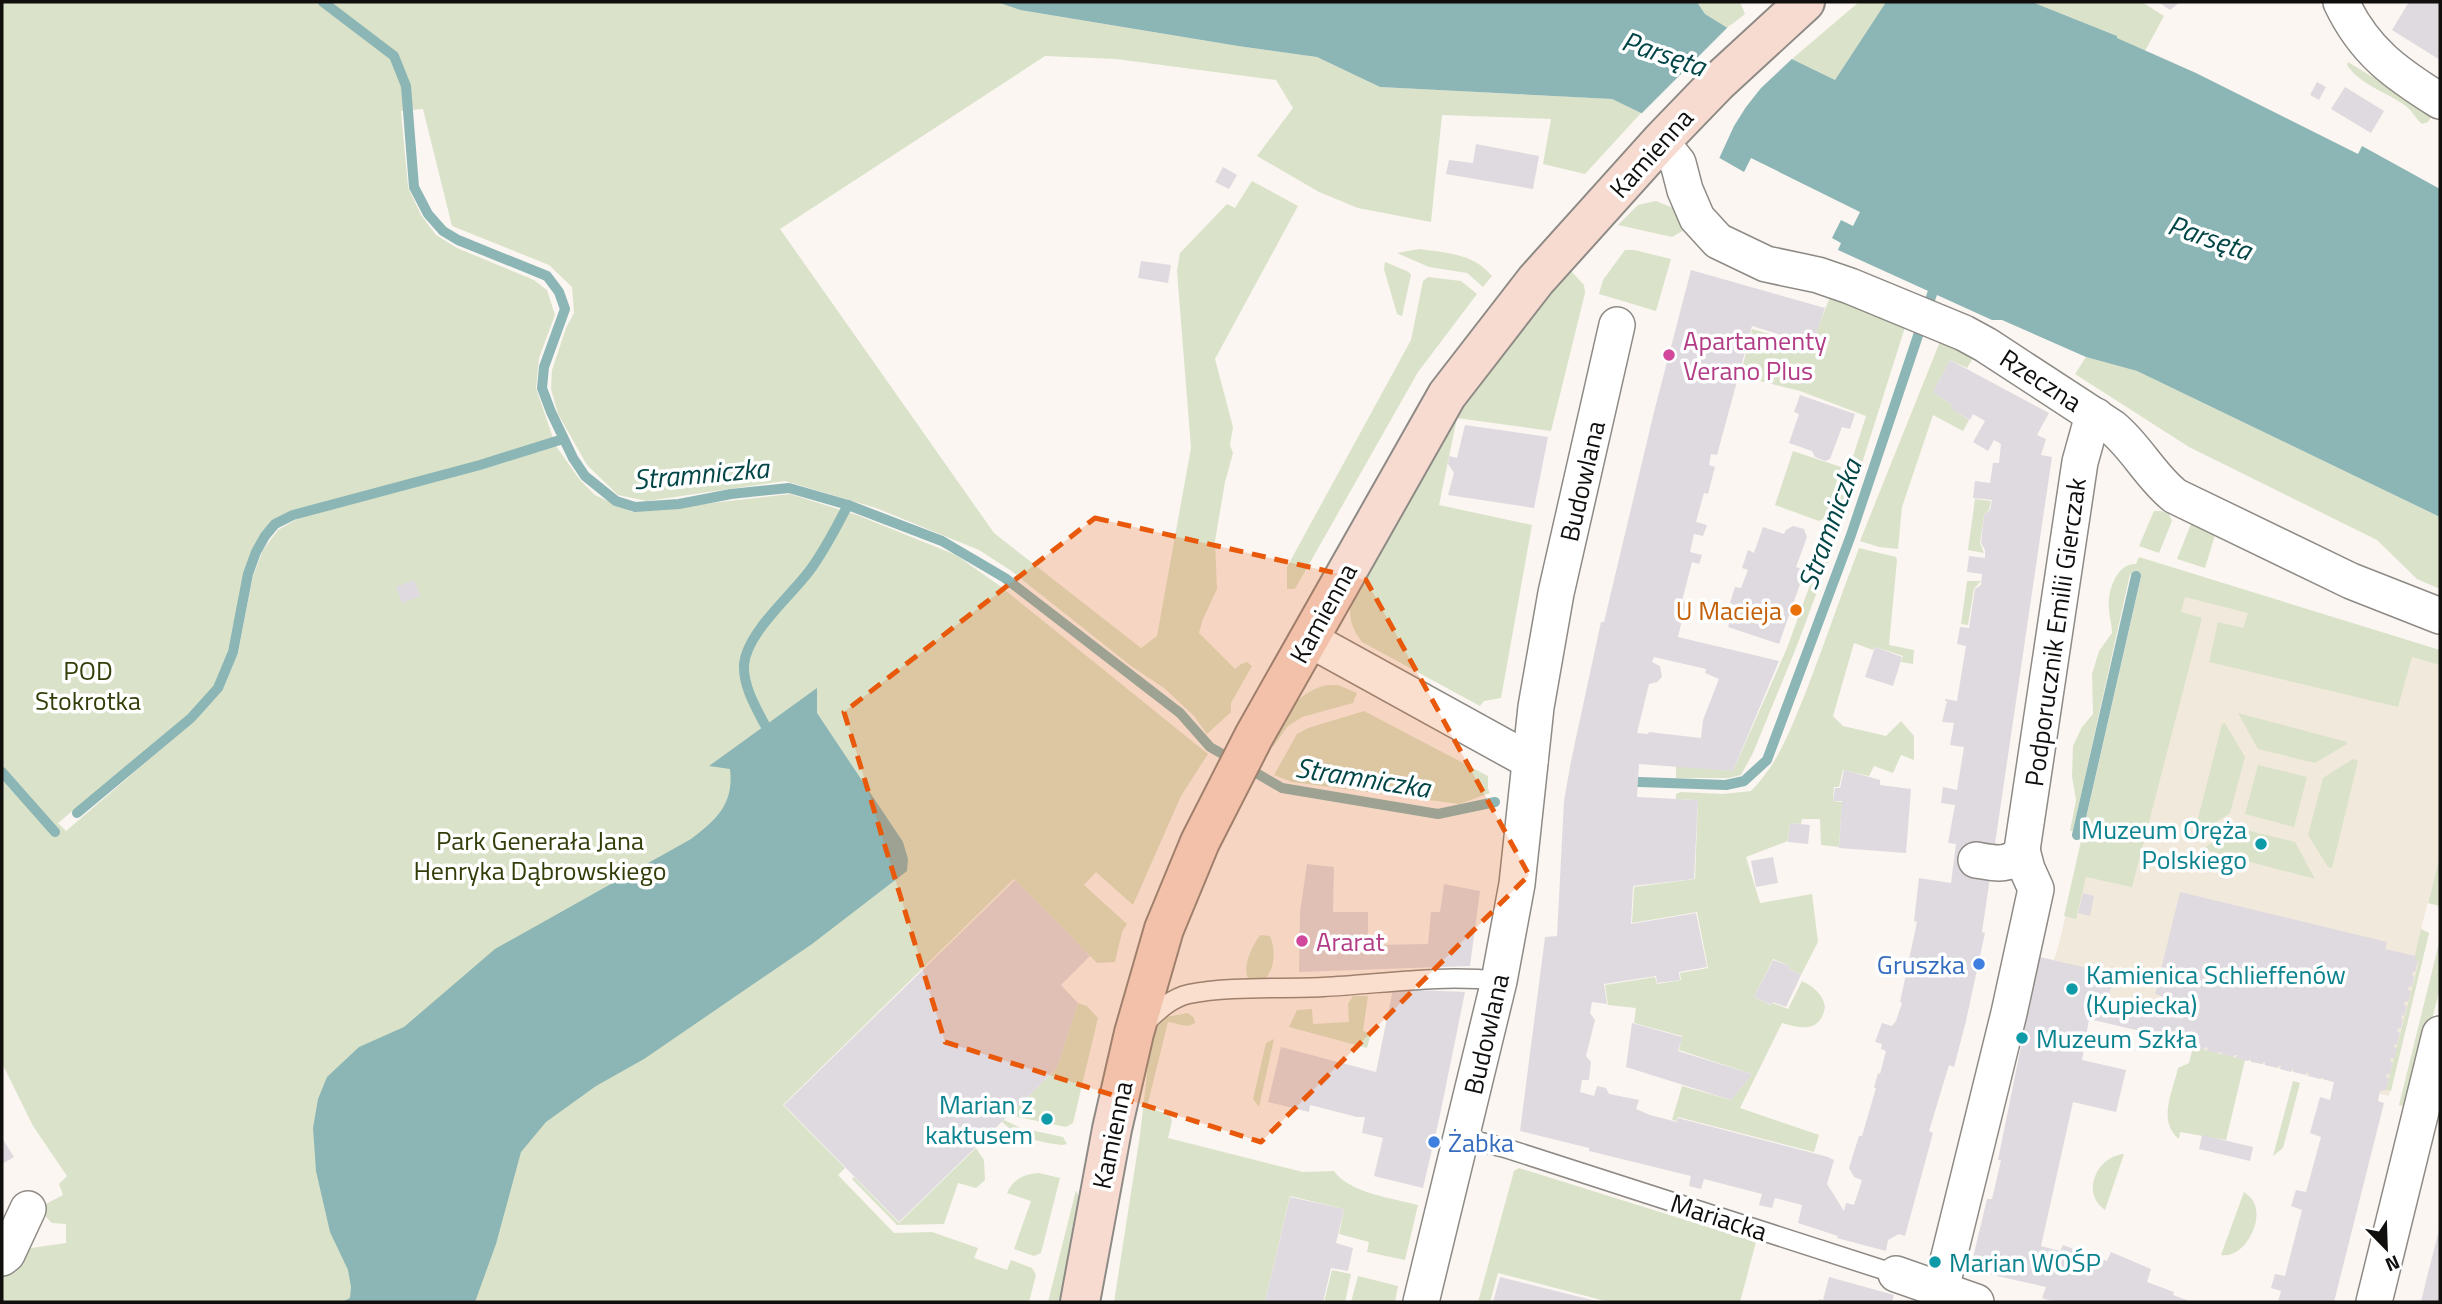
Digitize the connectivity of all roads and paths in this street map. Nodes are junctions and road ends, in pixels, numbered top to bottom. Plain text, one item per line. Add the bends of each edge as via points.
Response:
1 (2341, 2) edge
2 (1785, 13) edge
3 (2440, 101) edge
4 (1661, 141) junction
5 (1617, 325) dead end
6 (2096, 416) junction
7 (2440, 616) edge
8 (1309, 639) junction
9 (1530, 761) junction
10 (1976, 860) dead end
11 (2025, 860) junction
12 (1499, 981) junction
13 (1134, 1033) junction
14 (2440, 1034) edge
15 (1461, 1137) junction
16 (28, 1209) dead end
17 (2, 1258) edge
18 (1917, 1287) edge
19 (1080, 1302) edge
20 (1421, 1302) edge
21 (1976, 1302) edge
22 (2374, 1302) edge

1 - 3 street via 2374,54
2 - 4 street, Kamienna
4 - 6 street, Rzeczna via 1678,163 1697,218 1718,241 1766,264 1833,279 1951,327
4 - 8 street, Kamienna via 1536,280 1447,395
5 - 9 street, Budowlana via 1556,593
6 - 7 street, Rzeczna via 2120,433 2175,496 2342,577
6 - 11 street, Podporucznik Emilii Gierczak via 2080,462
8 - 9 street
8 - 13 street, Kamienna via 1220,801 1181,884
9 - 12 street, Budowlana via 1517,884
10 - 11 street via 2003,864
11 - 18 street, Podporucznik Emilii Gierczak via 2036,889 2005,1027
12 - 13 lane via 1394,980 1188,995 1167,1004
12 - 15 street, Budowlana
13 - 19 street, Kamienna
14 - 22 street
15 - 18 lane, Mariacka via 1505,1147
15 - 20 street, Budowlana
16 - 17 street
18 - 21 street, Mariacka

